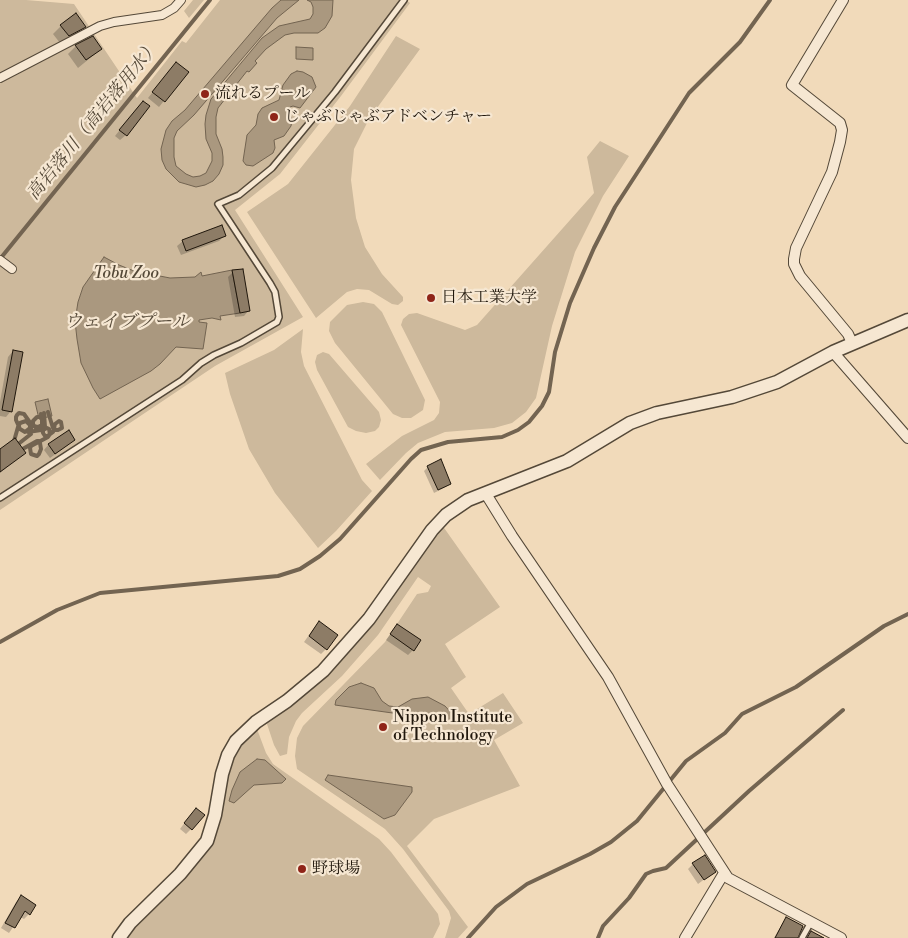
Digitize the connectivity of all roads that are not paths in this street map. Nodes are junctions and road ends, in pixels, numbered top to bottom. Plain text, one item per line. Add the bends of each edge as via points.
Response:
1 (181, 0) edge
2 (404, 0) edge
3 (843, 0) edge
4 (0, 78) edge
5 (0, 260) edge
6 (12, 269) dead end
7 (908, 320) edge
8 (852, 343) junction
9 (833, 352) junction
10 (908, 438) edge
11 (486, 494) junction
12 (0, 498) edge
13 (724, 873) junction
14 (811, 922) junction
15 (119, 938) edge
16 (685, 938) edge
17 (802, 938) edge
18 (841, 938) edge

1 - 4 street via 162,16 100,26
2 - 12 lane via 272,168 239,195 218,204 275,292 277,322 201,363 182,380
3 - 8 street via 792,85 840,123 842,130 832,172 796,248 794,264
5 - 6 street
7 - 8 street
8 - 9 street
9 - 10 street
9 - 11 street via 777,382 630,423 567,461
11 - 13 street via 608,677 666,784
11 - 15 street via 468,500 446,515 369,619 323,671 236,741 222,774 216,815 206,841 180,874
13 - 14 street
13 - 16 street
14 - 17 lane
14 - 18 street

